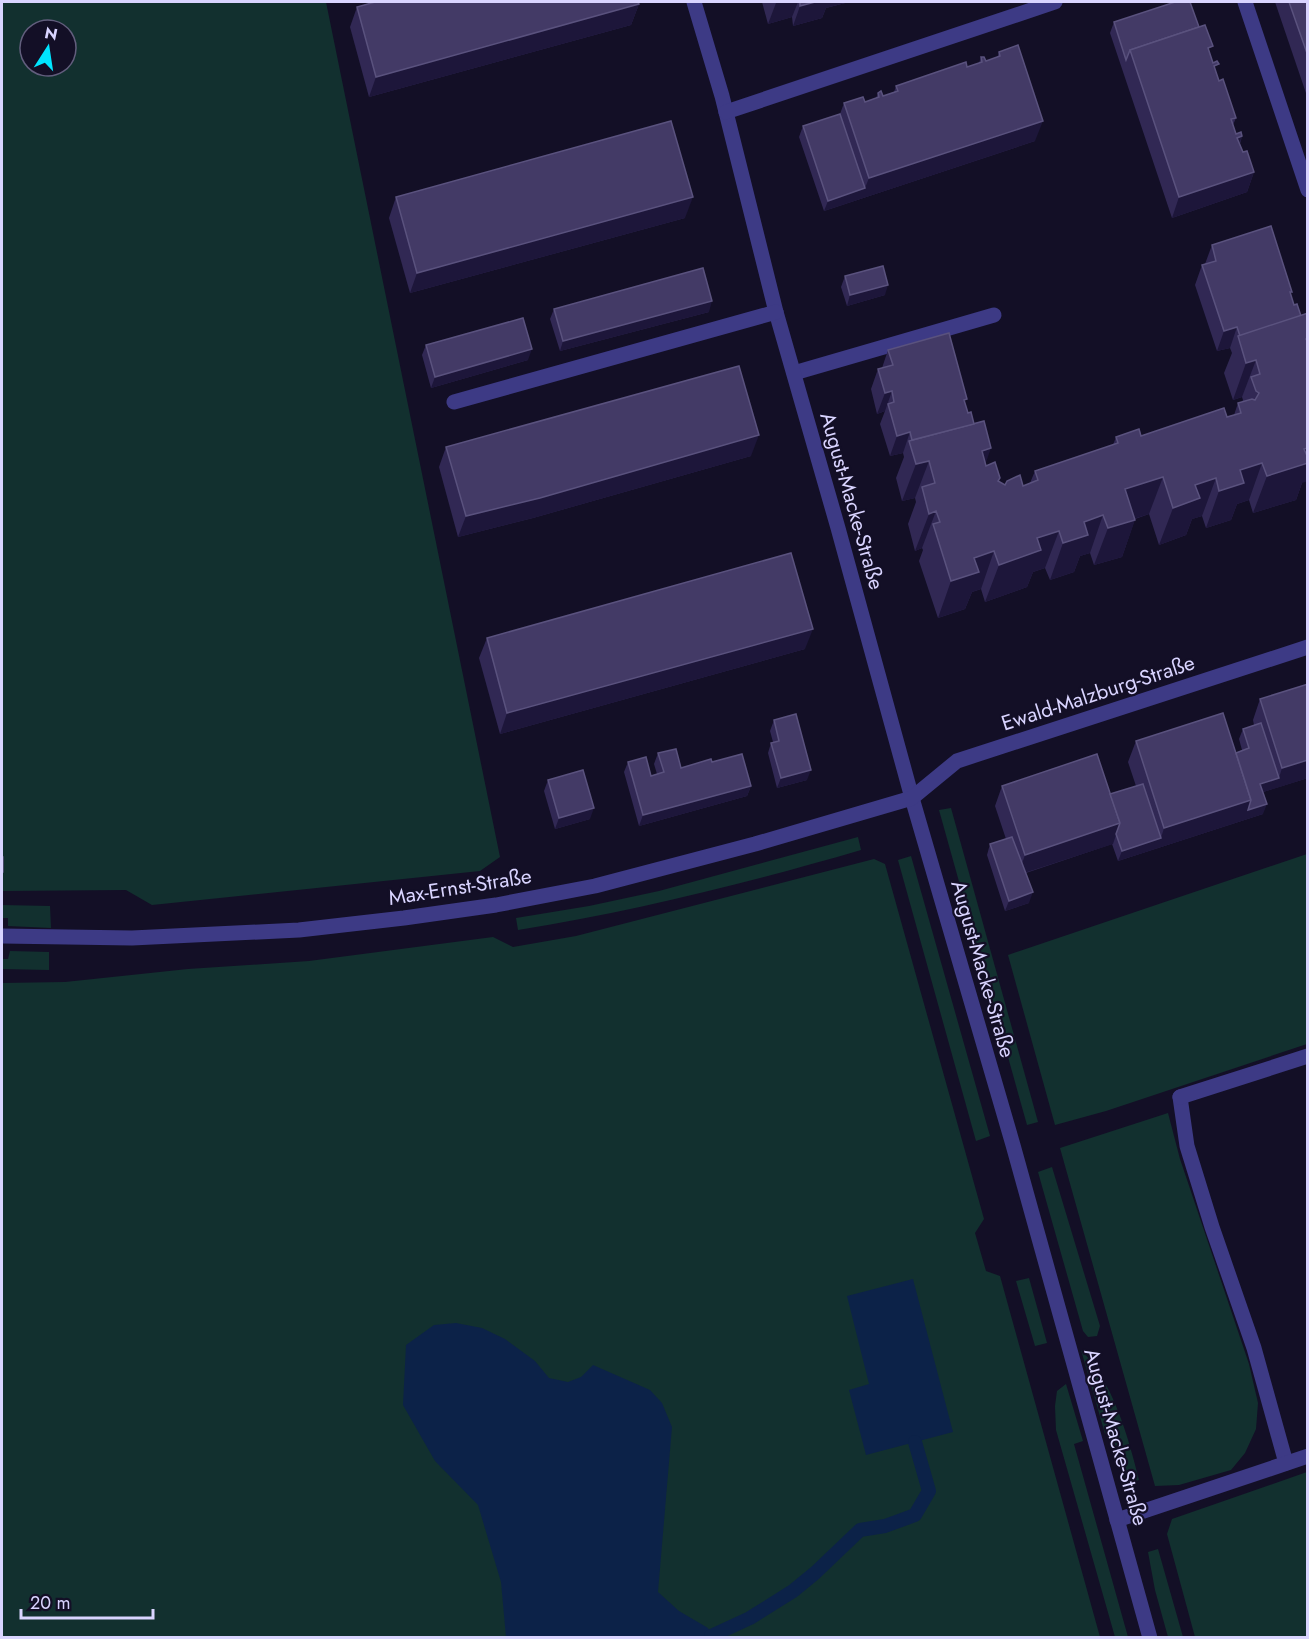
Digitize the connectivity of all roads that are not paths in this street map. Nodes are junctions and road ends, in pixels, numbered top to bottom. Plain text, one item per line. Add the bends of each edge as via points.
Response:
1 (694, 2) edge
2 (1055, 2) edge
3 (1245, 2) edge
4 (726, 112) junction
5 (1308, 190) edge
6 (776, 312) junction
7 (994, 315) dead end
8 (794, 373) junction
9 (454, 402) dead end
10 (1308, 647) edge
11 (912, 798) junction
12 (2, 936) edge
13 (1308, 1056) edge
14 (1308, 1456) edge
15 (1286, 1463) junction
16 (1118, 1520) junction
17 (1150, 1638) edge

1 - 4 street, August-Macke-Straße
2 - 4 street
3 - 5 street
4 - 6 street, August-Macke-Straße
6 - 8 street, August-Macke-Straße
6 - 9 street
7 - 8 street
8 - 11 street, August-Macke-Straße
10 - 11 street, Ewald-Malzburg-Straße via 957,761
11 - 12 street, Max-Ernst-Straße via 595,886 485,906 299,930 132,938
11 - 16 street, August-Macke-Straße
13 - 15 street via 1180,1097 1187,1146 1254,1348
14 - 15 street
15 - 16 street
16 - 17 street, August-Macke-Straße

